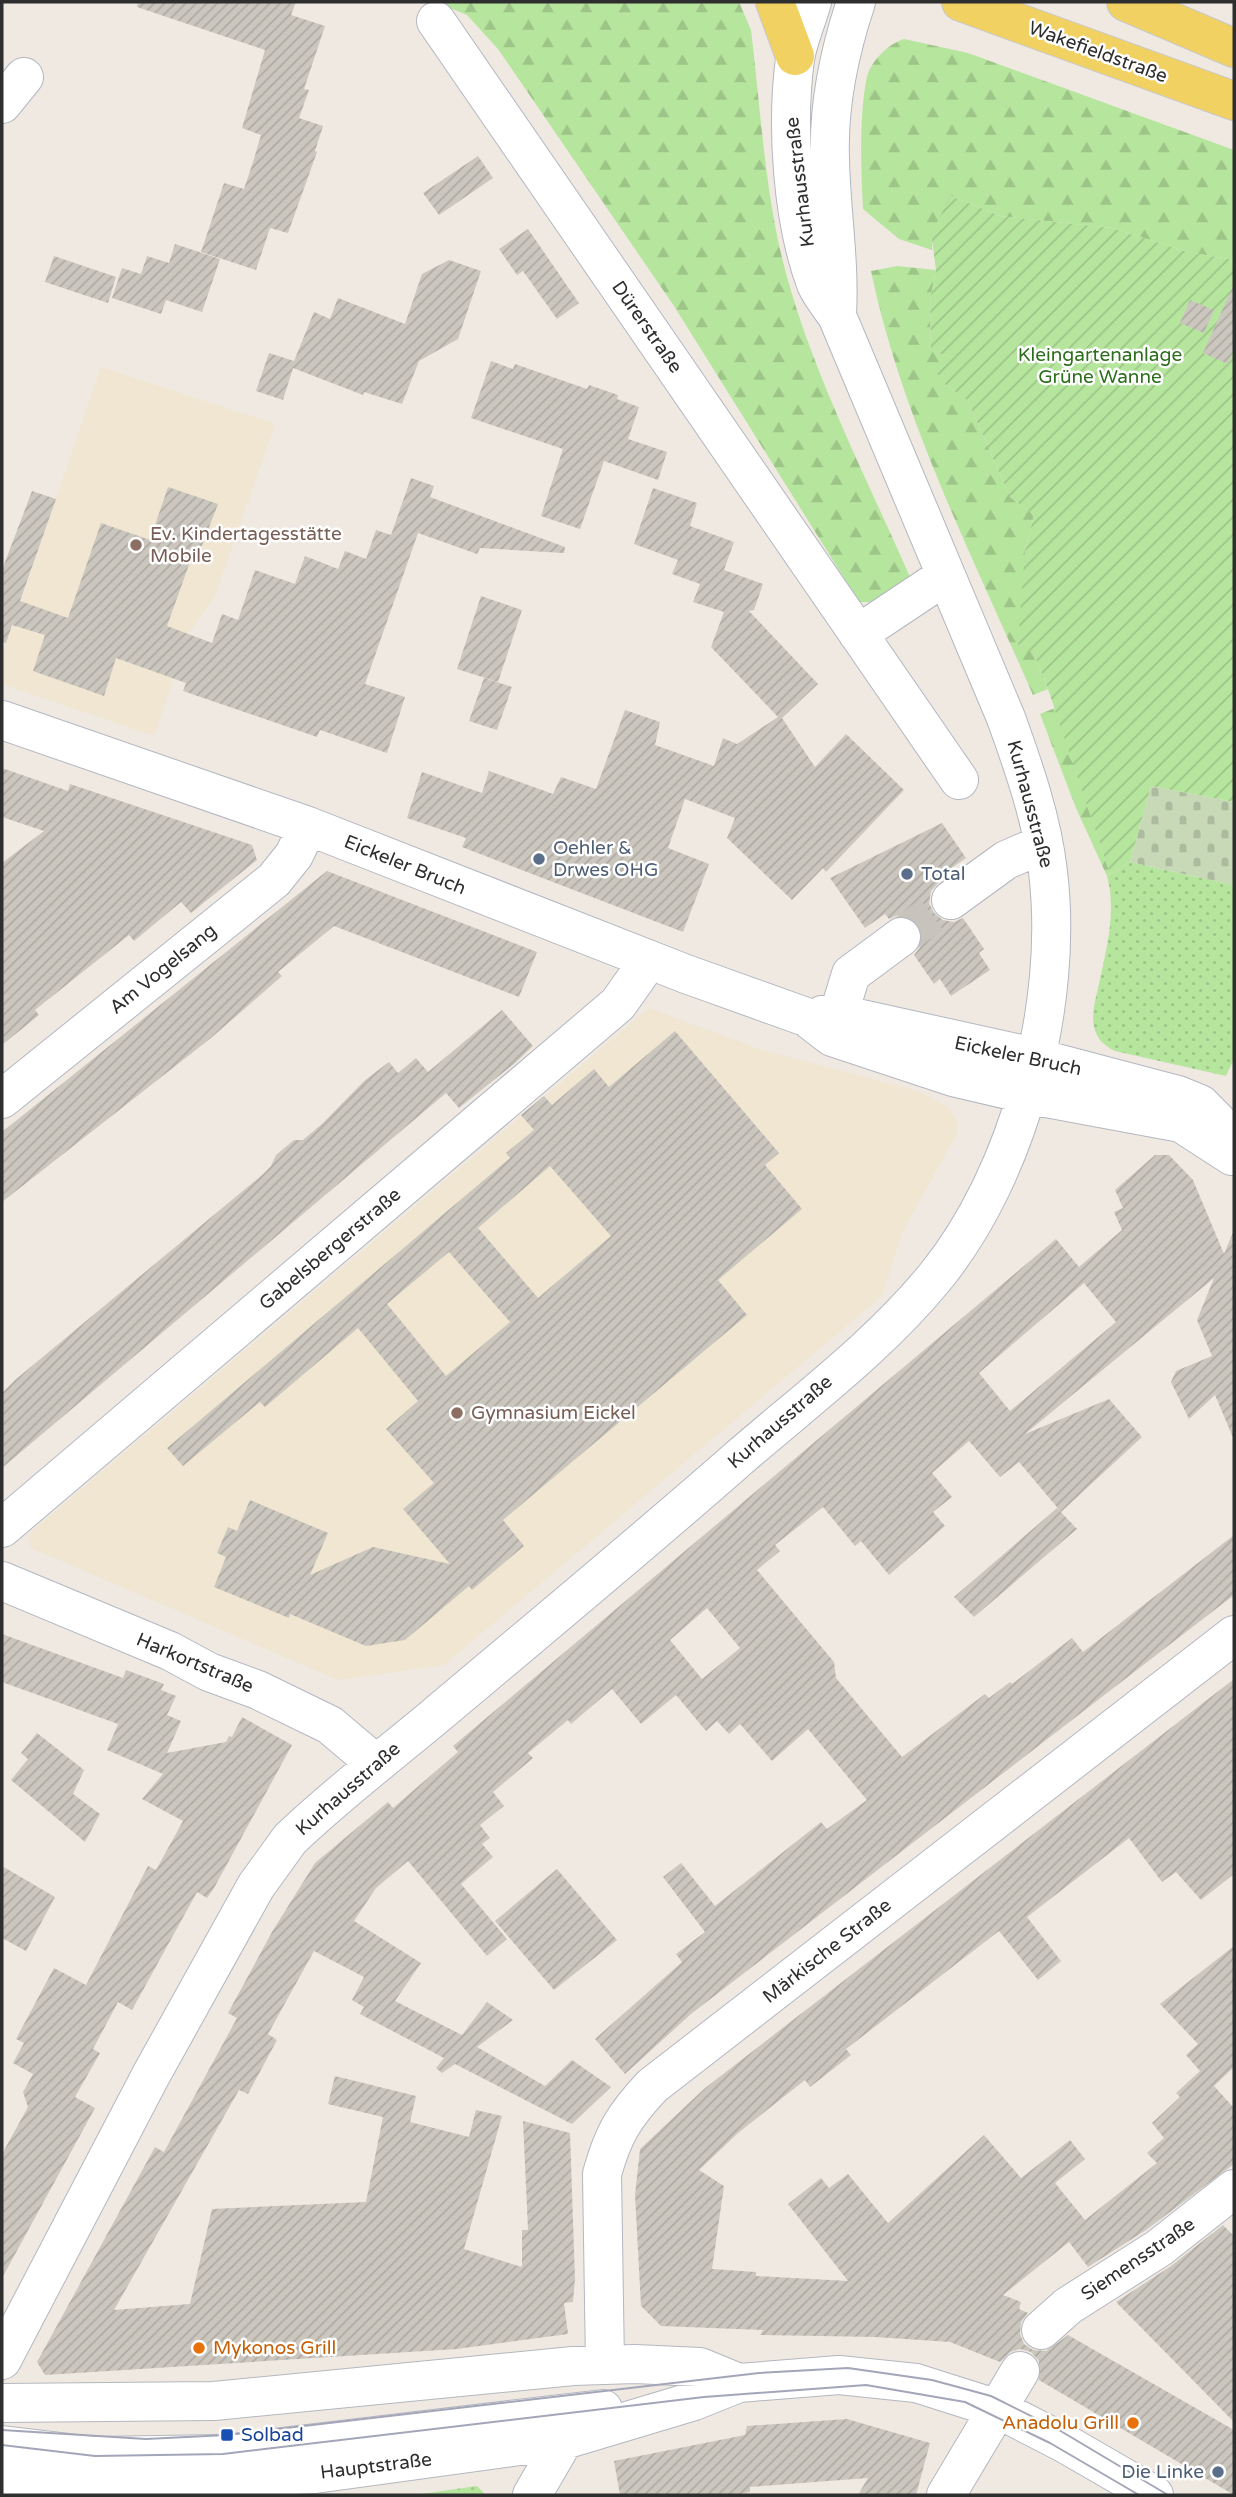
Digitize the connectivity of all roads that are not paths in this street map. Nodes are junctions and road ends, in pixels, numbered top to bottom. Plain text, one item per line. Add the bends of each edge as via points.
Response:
1 (775, 2) edge
2 (812, 2) edge
3 (856, 2) edge
4 (961, 2) edge
5 (1126, 2) edge
6 (436, 21) dead end
7 (1234, 48) edge
8 (796, 56) junction
9 (1234, 102) edge
10 (837, 316) junction
11 (945, 576) junction
12 (858, 634) junction
13 (2, 720) edge
14 (959, 780) dead end
15 (308, 826) junction
16 (1043, 844) junction
17 (951, 901) tunnel mouth
18 (901, 937) tunnel mouth
19 (649, 960) junction
20 (825, 1022) junction
21 (1034, 1057) junction
22 (1025, 1094) junction
23 (2, 1099) edge
24 (1225, 1140) edge
25 (2, 1528) edge
26 (2, 1581) edge
27 (1234, 1635) edge
28 (376, 1764) junction
29 (1234, 2189) edge
30 (1041, 2329) dead end
31 (2, 2360) edge
32 (606, 2365) junction
33 (1020, 2371) dead end
34 (739, 2383) junction
35 (2, 2403) edge
36 (998, 2409) junction
37 (2, 2430) edge
38 (564, 2440) junction
39 (2, 2445) edge
40 (472, 2454) junction
41 (2, 2479) edge
42 (514, 2495) edge
43 (532, 2495) edge
44 (946, 2495) edge
45 (1154, 2495) edge

1 - 8 main road
2 - 8 street, Kurhausstraße
3 - 10 street, Kurhausstraße via 832,101
4 - 9 main road, Wakefieldstraße
5 - 7 main road
6 - 12 street, Dürerstraße
8 - 10 street, Kurhausstraße via 791,103 799,210 817,286
10 - 11 street, Kurhausstraße
11 - 12 street
11 - 16 street, Kurhausstraße via 1006,718 1028,780
12 - 14 street, Dürerstraße
13 - 15 street, Eickeler Bruch
15 - 19 street, Eickeler Bruch
15 - 23 street, Am Vogelsang via 294,855 274,880
16 - 17 street via 1006,860
16 - 21 street, Kurhausstraße via 1048,869 1051,984
18 - 20 street via 851,974
19 - 20 street, Eickeler Bruch
19 - 25 street, Gabelsbergerstraße via 618,1004
20 - 21 street, Eickeler Bruch
20 - 22 street, Eickeler Bruch via 953,1077
21 - 22 street, Kurhausstraße
21 - 24 street, Eickeler Bruch via 1200,1104
22 - 24 street, Eickeler Bruch via 1181,1123
22 - 28 street, Kurhausstraße via 1002,1159 970,1227 938,1273 890,1326
26 - 28 street, Harkortstraße via 330,1725
27 - 32 street, Märkische Straße via 652,2086 624,2116 610,2143 602,2174
28 - 31 street, Kurhausstraße via 290,1839 256,1886 86,2195
29 - 30 street, Siemensstraße via 1159,2248 1068,2306
32 - 34 street, Hauptstraße via 700,2367
32 - 35 street, Hauptstraße via 214,2401
33 - 36 street
34 - 36 street, Hauptstraße via 839,2375 887,2378
34 - 37 street via 635,2389 227,2435 146,2439
34 - 38 street, Hauptstraße via 683,2405
34 - 39 street via 628,2406 223,2454 96,2456
36 - 44 street
36 - 45 street, Hauptstraße
38 - 40 street, Hauptstraße
38 - 43 street
40 - 41 street, Hauptstraße via 315,2474 214,2481
40 - 42 street via 500,2470

